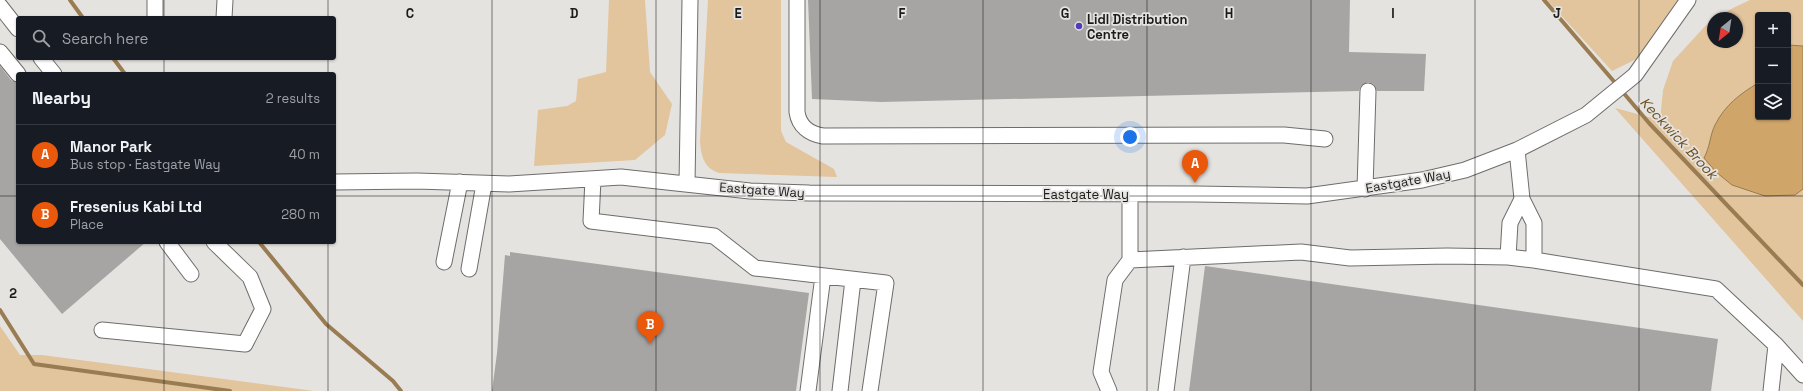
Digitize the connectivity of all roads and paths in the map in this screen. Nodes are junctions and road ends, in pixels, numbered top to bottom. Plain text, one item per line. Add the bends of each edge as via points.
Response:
1 (156, 0) edge
2 (225, 0) edge
3 (690, 0) edge
4 (797, 0) edge
5 (1688, 0) edge
6 (0, 6) edge
7 (155, 16) edge
8 (224, 16) edge
9 (16, 26) edge
10 (0, 52) edge
11 (43, 60) edge
12 (16, 72) edge
13 (52, 72) edge
14 (1368, 92) dead end
15 (1326, 139) dead end
16 (1517, 150) junction
17 (593, 179) junction
18 (336, 182) edge
19 (460, 182) junction
20 (484, 184) junction
21 (687, 184) junction
22 (1365, 189) junction
23 (1130, 194) junction
24 (1522, 199) junction
25 (168, 244) edge
26 (216, 244) edge
27 (1184, 257) junction
28 (1508, 257) junction
29 (1130, 260) junction
30 (1534, 260) junction
31 (444, 262) dead end
32 (469, 269) dead end
33 (191, 274) dead end
34 (823, 276) junction
35 (853, 280) junction
36 (102, 330) dead end
37 (1776, 345) junction
38 (1803, 375) edge
39 (808, 391) edge
40 (840, 391) edge
41 (870, 391) edge
42 (1109, 391) edge
43 (1166, 391) edge
44 (1771, 391) edge

1 - 7 street
2 - 8 street
3 - 21 street
4 - 15 street via 797,112 800,123 815,135 1284,135
5 - 16 street, Eastgate Way via 1635,75 1586,115
6 - 9 street
10 - 12 street
11 - 13 street
14 - 22 street
16 - 22 street, Eastgate Way via 1465,170
16 - 24 street
17 - 20 street, Eastgate Way
17 - 21 street, Eastgate Way via 621,177
17 - 34 street via 591,221 714,236 755,268
18 - 19 street, Eastgate Way
19 - 20 street, Eastgate Way
19 - 31 street
20 - 32 street
21 - 23 street, Eastgate Way via 750,191 809,193
22 - 23 street, Eastgate Way via 1307,196
23 - 29 street
24 - 28 street via 1510,223
24 - 30 street via 1534,224
25 - 33 street
26 - 36 street via 250,277 262,309 245,344
27 - 28 street via 1300,252 1350,258
27 - 29 street
27 - 43 street
28 - 30 street
29 - 42 street via 1114,280 1101,372
30 - 37 street via 1716,289
34 - 35 street
34 - 39 street
35 - 40 street
35 - 41 street via 886,284
37 - 38 street
37 - 44 street

